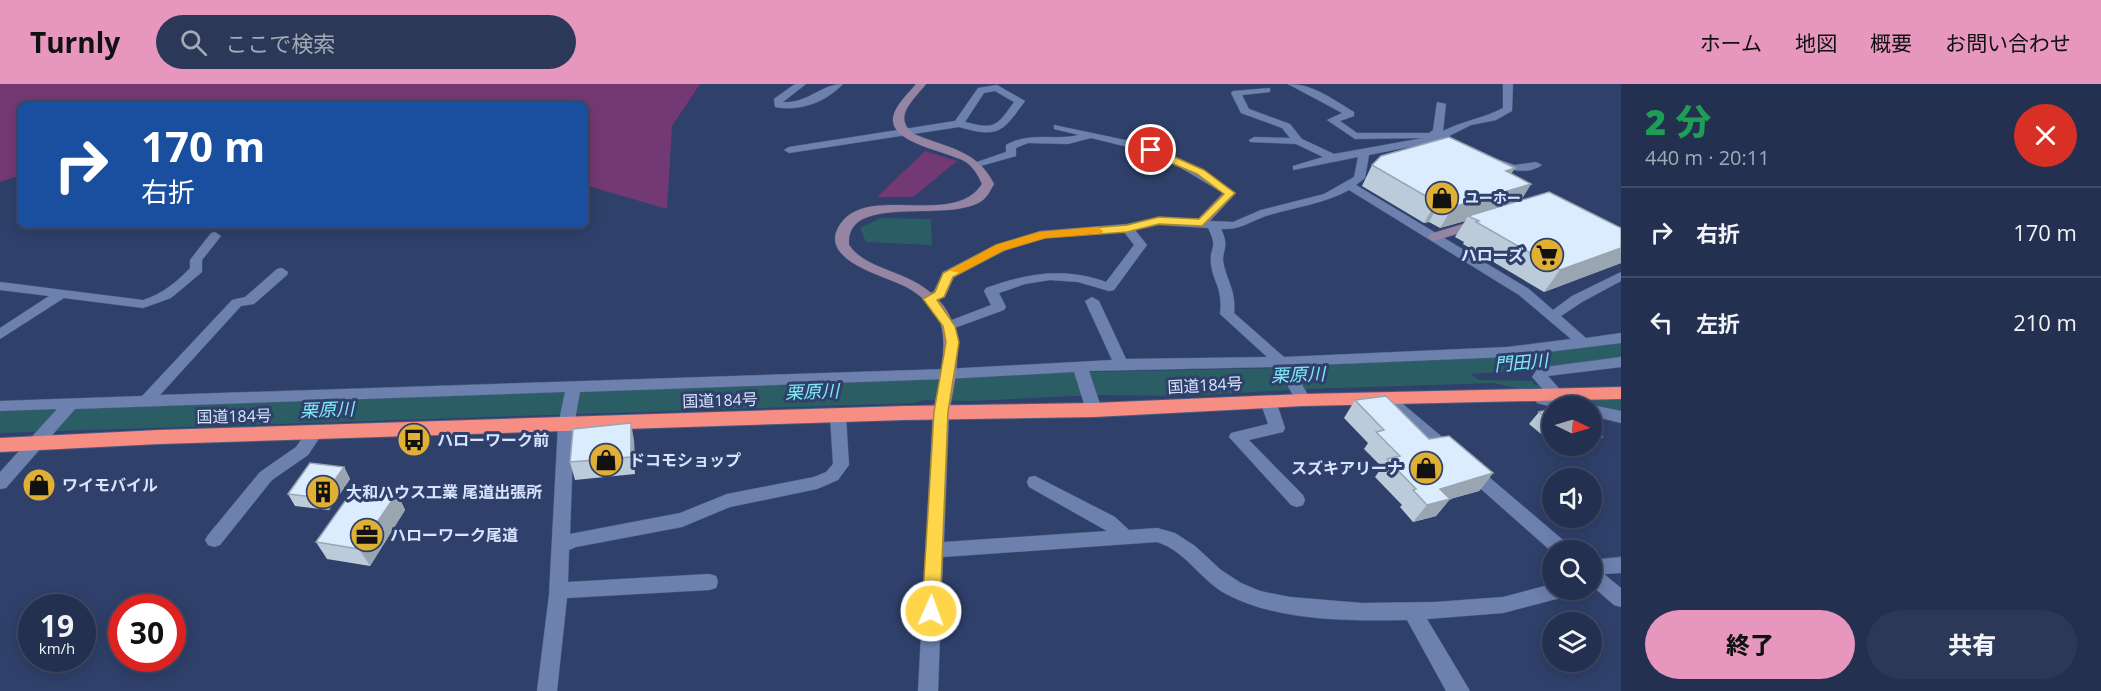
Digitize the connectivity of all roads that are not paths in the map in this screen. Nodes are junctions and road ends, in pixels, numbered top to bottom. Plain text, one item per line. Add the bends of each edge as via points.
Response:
1 (801, 84) edge
2 (838, 84) edge
3 (921, 84) edge
4 (1293, 84) edge
5 (1508, 84) edge
6 (1267, 90) dead end
7 (1441, 104) dead end
8 (959, 124) junction
9 (1058, 127) dead end
10 (906, 133) junction
11 (1089, 136) junction
12 (1431, 139) junction
13 (1254, 140) dead end
14 (1298, 141) junction
15 (1451, 149) edge
16 (789, 150) dead end
17 (1364, 153) junction
18 (1333, 157) junction
19 (1481, 157) edge
20 (976, 164) junction
21 (1536, 165) dead end
22 (1297, 168) dead end
23 (1350, 186) junction
24 (1491, 219) edge
25 (1207, 224) junction
26 (1127, 228) junction
27 (215, 236) dead end
28 (1434, 237) junction
29 (282, 272) dead end
30 (1621, 276) edge
31 (0, 286) edge
32 (63, 293) junction
33 (929, 299) junction
34 (1092, 301) dead end
35 (1550, 315) junction
36 (949, 326) junction
37 (0, 334) edge
38 (1621, 338) edge
39 (1584, 343) junction
40 (1621, 362) edge
41 (1121, 364) junction
42 (1282, 364) junction
43 (1081, 371) junction
44 (945, 377) junction
45 (573, 388) junction
46 (1542, 392) junction
47 (1621, 393) edge
48 (1301, 396) junction
49 (1551, 396) edge
50 (1386, 398) junction
51 (146, 401) junction
52 (1268, 401) junction
53 (1092, 405) junction
54 (0, 406) edge
55 (69, 406) junction
56 (942, 407) junction
57 (1602, 413) edge
58 (838, 416) junction
59 (1621, 417) edge
60 (567, 421) junction
61 (314, 434) junction
62 (42, 438) junction
63 (0, 445) edge
64 (1035, 482) dead end
65 (0, 483) edge
66 (1297, 500) dead end
67 (1125, 537) junction
68 (214, 540) dead end
69 (1551, 540) edge
70 (561, 546) junction
71 (933, 550) junction
72 (1621, 565) edge
73 (1602, 572) edge
74 (709, 582) dead end
75 (1602, 583) edge
76 (559, 590) junction
77 (1542, 595) edge
78 (1621, 599) edge
79 (1412, 610) junction
80 (547, 691) edge
81 (928, 691) edge
82 (1460, 691) edge

1 - 2 street via 778,101 779,105 787,107 815,100
3 - 10 street via 898,120
4 - 12 street via 1350,114 1332,120 1354,136 1422,134
5 - 12 street via 1508,109
6 - 14 street via 1236,93 1245,111 1286,126
7 - 12 street via 1438,130
8 - 8 street via 981,90 998,88 1020,101 999,130 991,132
8 - 10 street
9 - 11 street
10 - 16 street via 830,141
10 - 20 street via 966,156
11 - 20 street via 1068,141 1019,140 1010,147 1012,154
11 - 25 street via 1168,156 1201,172 1230,193
12 - 15 street
12 - 17 street
13 - 14 street
14 - 18 street
17 - 18 street
17 - 23 street via 1359,178
18 - 22 street
19 - 21 street via 1514,168
20 - 33 street via 988,184 980,197 945,208 870,211 843,228 841,239 846,252 857,261 913,285
23 - 25 street via 1313,203 1235,226
23 - 28 street
24 - 28 street
25 - 26 street via 1159,221
25 - 42 street via 1221,240 1217,263 1229,297 1227,314
26 - 33 street via 1044,234 1000,248 948,275 940,294
26 - 36 street via 1140,245 1109,286 1085,277 1026,277 992,291 999,307
27 - 32 street via 182,286 160,300 142,304
28 - 35 street via 1524,292
29 - 51 street via 249,301 237,303
30 - 35 street
31 - 32 street
32 - 37 street
33 - 36 street
34 - 41 street
35 - 39 street
36 - 44 street via 952,342
38 - 39 street
39 - 42 street
40 - 46 street via 1543,372 1539,377
41 - 42 street
41 - 43 street
42 - 48 street
43 - 44 street
43 - 53 street
44 - 45 street
44 - 56 street
45 - 51 street
45 - 60 street
46 - 47 highway, 国道184号
46 - 49 street
46 - 50 highway, 国道184号
48 - 50 highway, 国道184号
48 - 52 highway, 国道184号
50 - 69 street
51 - 55 street
52 - 53 highway, 国道184号
52 - 66 street via 1277,428 1237,437
53 - 56 highway, 国道184号
54 - 55 street
55 - 62 street
56 - 58 highway, 国道184号
56 - 71 street
57 - 59 street
58 - 60 highway, 国道184号
58 - 70 street via 841,465 832,476 727,501 682,520 572,540
60 - 61 highway, 国道184号
60 - 70 street
61 - 62 highway, 国道184号
61 - 68 street via 302,451 266,476
62 - 63 highway, 国道184号
62 - 65 street
64 - 67 street via 1109,522
67 - 71 street
67 - 79 street via 1169,537 1184,544 1233,589 1284,606
70 - 76 street
71 - 81 street
72 - 73 street
74 - 76 street
75 - 78 street
76 - 80 street
77 - 79 street via 1496,606
79 - 82 street

